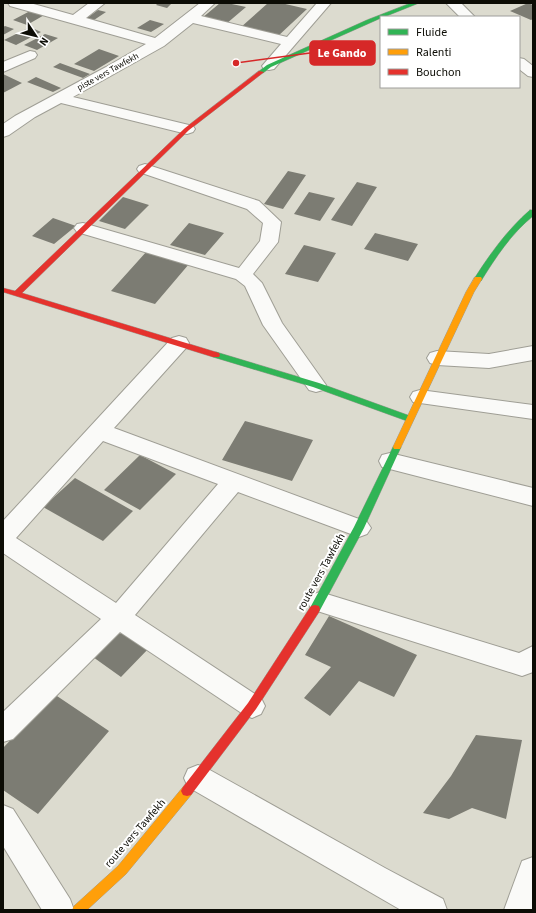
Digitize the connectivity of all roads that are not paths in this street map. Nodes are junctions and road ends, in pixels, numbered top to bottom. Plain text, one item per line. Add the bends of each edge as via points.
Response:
1 (15, 3) edge
2 (98, 3) edge
3 (208, 3) edge
4 (324, 3) edge
5 (416, 3) edge
6 (453, 3) edge
7 (380, 16) edge
8 (381, 16) edge
9 (467, 16) edge
10 (190, 18) junction
11 (76, 19) junction
12 (290, 42) junction
13 (159, 43) junction
14 (30, 55) dead end
15 (520, 63) edge
16 (269, 66) junction
17 (3, 68) edge
18 (533, 73) edge
19 (60, 98) junction
20 (187, 129) junction
21 (3, 132) edge
22 (145, 169) junction
23 (530, 217) edge
24 (83, 228) junction
25 (243, 274) junction
26 (3, 290) edge
27 (16, 294) junction
28 (179, 344) junction
29 (533, 353) edge
30 (437, 358) junction
31 (316, 386) junction
32 (420, 397) junction
33 (533, 412) edge
34 (410, 419) junction
35 (99, 431) junction
36 (390, 461) junction
37 (234, 481) junction
38 (533, 497) edge
39 (359, 528) junction
40 (3, 537) edge
41 (3, 541) edge
42 (320, 602) junction
43 (119, 617) junction
44 (533, 657) edge
45 (252, 706) junction
46 (3, 730) edge
47 (198, 778) junction
48 (3, 819) edge
49 (533, 872) edge
50 (59, 910) edge
51 (78, 910) edge
52 (432, 910) edge
53 (519, 910) edge

1 - 11 street
2 - 11 street
3 - 10 street, piste vers Tawfekh
4 - 12 street
5 - 8 street
6 - 9 street
7 - 16 street
10 - 12 street
10 - 13 street, piste vers Tawfekh
11 - 13 street
12 - 16 street
13 - 19 street, piste vers Tawfekh
14 - 17 street
15 - 18 street
16 - 20 street
19 - 20 street
19 - 21 street, piste vers Tawfekh via 27,114
20 - 22 street
22 - 24 street
22 - 25 street via 253,205 272,222 269,242
23 - 30 street, route vers Tawfekh via 498,249 474,286
24 - 25 street
24 - 27 street
25 - 31 street via 253,283 274,325
26 - 27 street
27 - 28 street
28 - 31 street
28 - 35 street
29 - 30 street via 489,361
30 - 32 street, route vers Tawfekh
31 - 34 street
32 - 33 street
32 - 34 street, route vers Tawfekh
34 - 36 street, route vers Tawfekh
35 - 37 street
35 - 40 street
36 - 38 street
36 - 39 street, route vers Tawfekh
37 - 39 street
37 - 43 street
39 - 42 street, route vers Tawfekh
41 - 43 street
42 - 44 street via 522,664
42 - 45 street, route vers Tawfekh
43 - 45 street
43 - 46 street
45 - 47 street, route vers Tawfekh
47 - 51 street, route vers Tawfekh via 122,870
47 - 52 street
48 - 50 street
49 - 53 street

